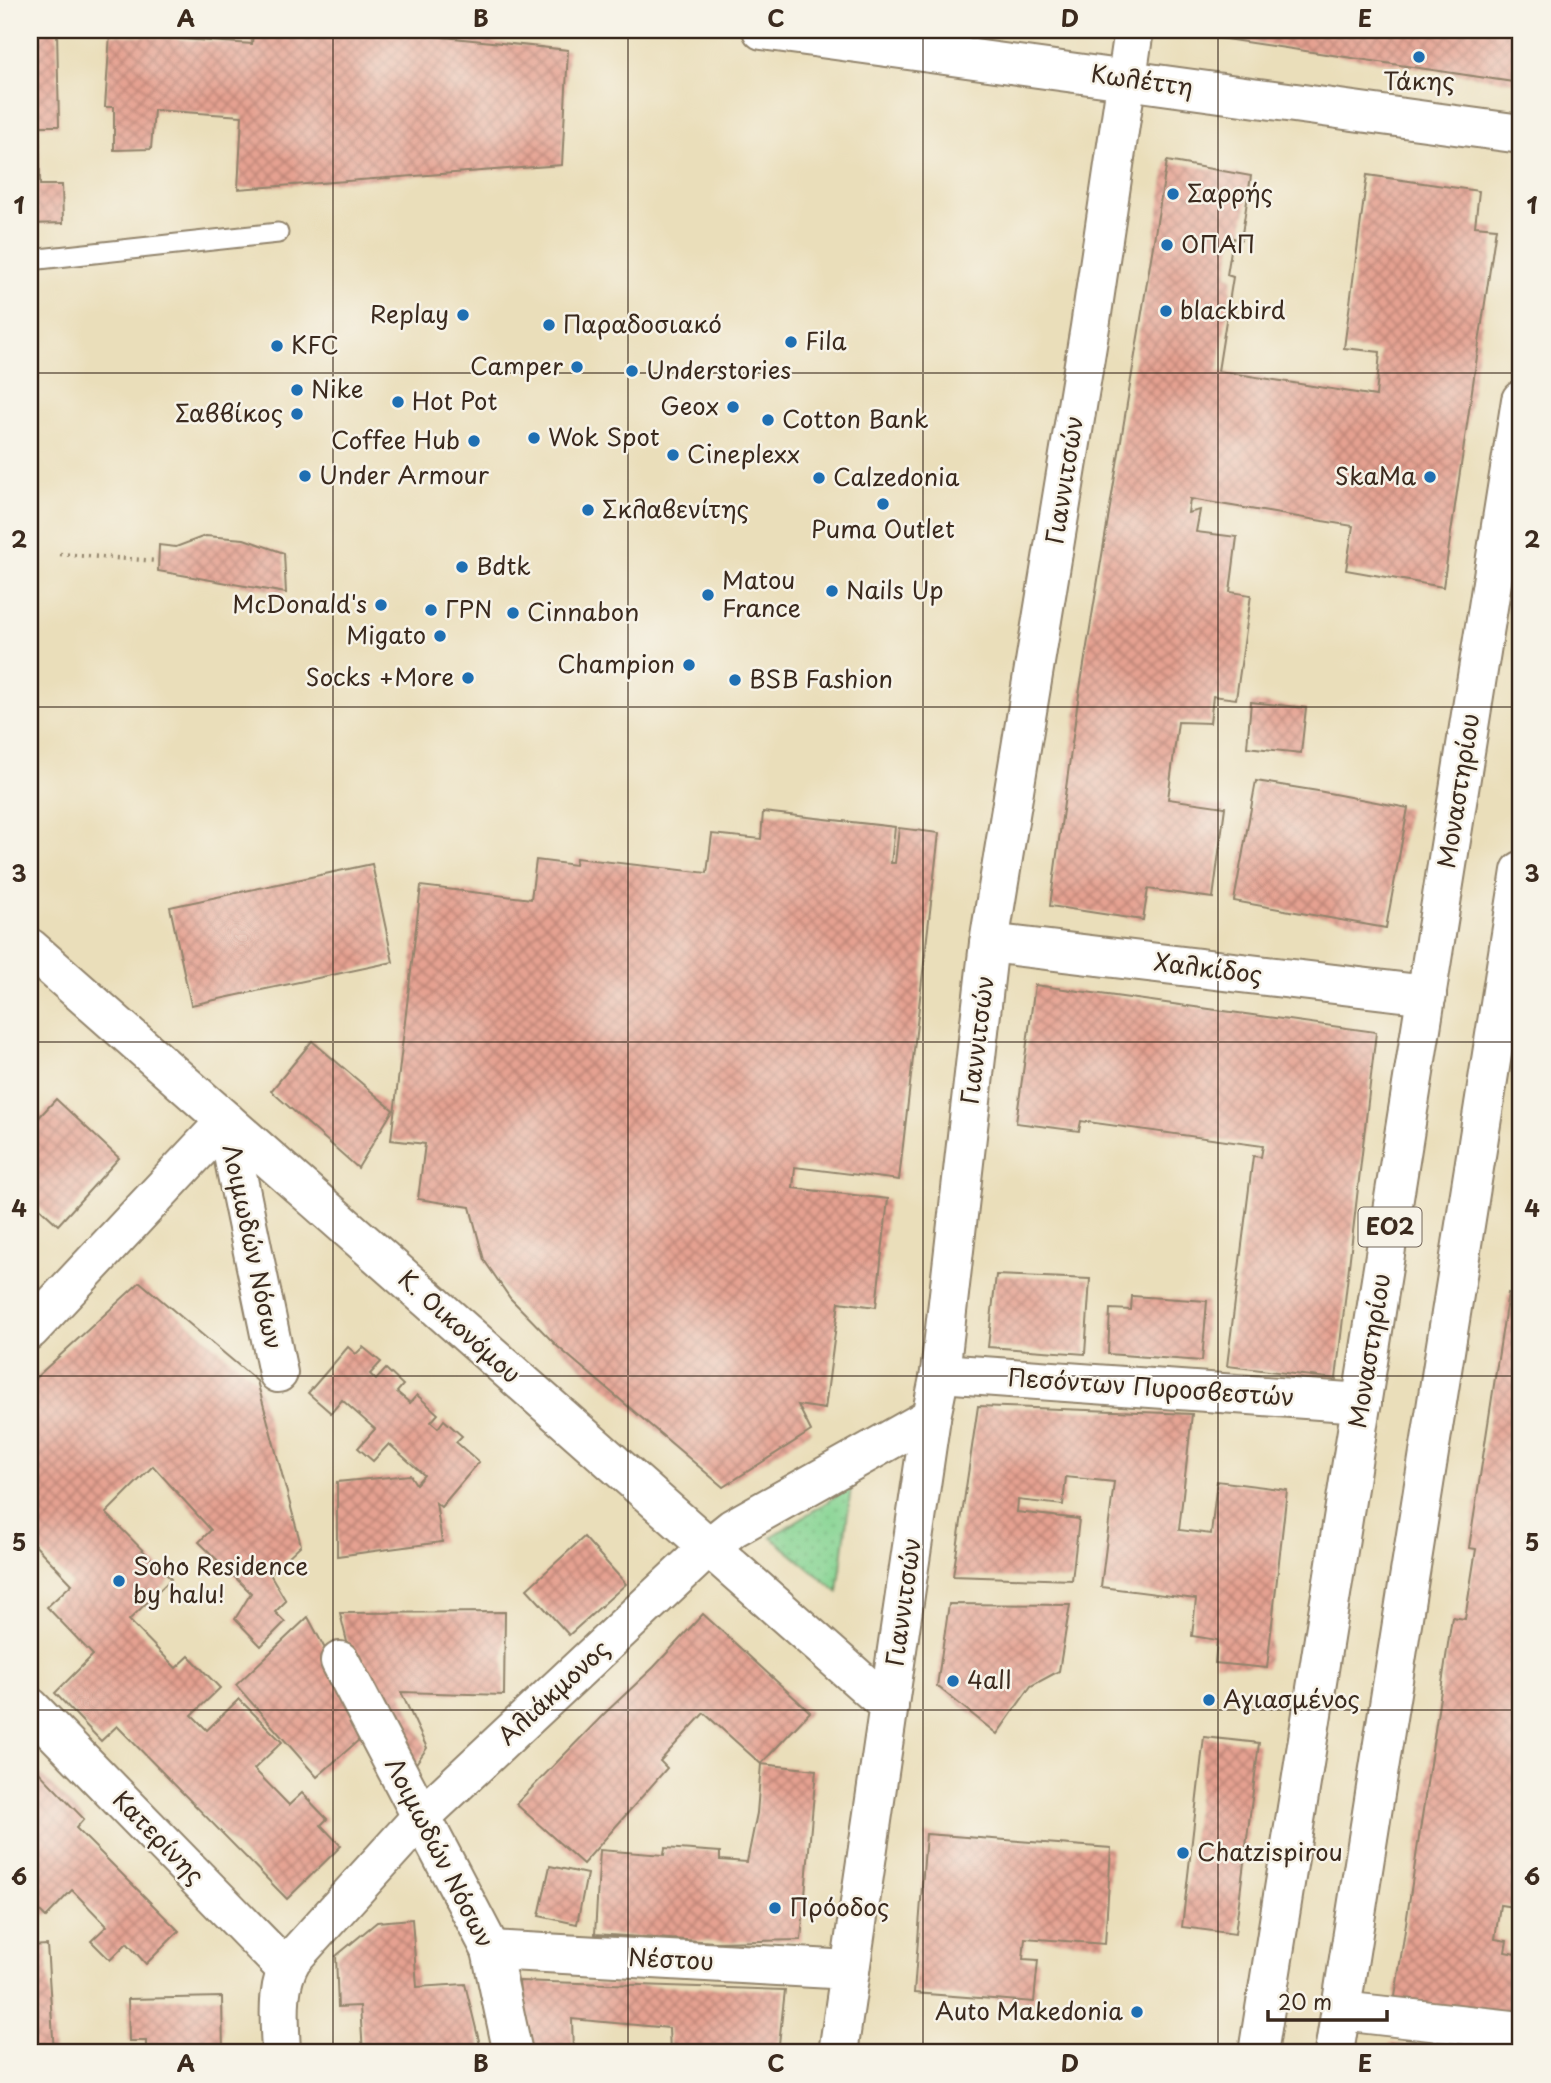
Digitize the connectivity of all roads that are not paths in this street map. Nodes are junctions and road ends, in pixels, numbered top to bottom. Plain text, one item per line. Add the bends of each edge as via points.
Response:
1 (762, 30) edge
2 (1133, 30) edge
3 (1127, 78) junction
4 (1521, 134) edge
5 (278, 233) dead end
6 (30, 260) edge
7 (1521, 400) edge
8 (1521, 871) edge
9 (989, 943) junction
10 (30, 948) edge
11 (1512, 991) edge
12 (1427, 995) junction
13 (226, 1121) junction
14 (30, 1330) edge
15 (278, 1373) dead end
16 (940, 1373) junction
17 (1362, 1403) junction
18 (931, 1417) junction
19 (708, 1548) junction
20 (340, 1661) dead end
21 (889, 1706) junction
22 (30, 1707) edge
23 (421, 1817) junction
24 (491, 1950) junction
25 (286, 1969) junction
26 (850, 1970) junction
27 (1341, 2011) junction
28 (1521, 2031) edge
29 (281, 2053) edge
30 (513, 2053) edge
31 (838, 2053) edge
32 (1258, 2053) edge
33 (1335, 2053) edge

1 - 3 main road, Κωλέττη
2 - 3 main road, Γιαννιτσών
3 - 4 main road, Κωλέττη
3 - 9 main road, Γιαννιτσών
5 - 6 lane
7 - 12 main road, Μοναστηρίου / ΕΟ2
8 - 11 main road
9 - 12 main road, Χαλκίδος
9 - 16 main road, Γιαννιτσών
10 - 13 main road, Κ. Οικονόμου
11 - 27 main road
12 - 17 main road, Μοναστηρίου / ΕΟ2
13 - 14 main road
13 - 15 main road, Λοιμωδών Νόσων
13 - 19 main road, Κ. Οικονόμου
16 - 17 main road, Πεσόντων Πυροσβεστών
16 - 18 main road, Γιαννιτσών
17 - 32 main road, Μοναστηρίου / ΕΟ2
18 - 19 main road, Αλιάκμονος via 733,1528
18 - 21 main road, Γιαννιτσών
19 - 21 main road, Κ. Οικονόμου
19 - 23 main road, Αλιάκμονος
20 - 23 main road, Λοιμωδών Νόσων
21 - 26 main road, Γιαννιτσών
22 - 25 main road, Κατερίνης
23 - 24 main road, Λοιμωδών Νόσων
23 - 25 main road, Αλιάκμονος
24 - 26 main road, Νέστου
24 - 30 main road, Λοιμωδών Νόσων
25 - 29 main road, Αλιάκμονος via 280,1998
26 - 31 main road, Γιαννιτσών
27 - 28 main road
27 - 33 main road

